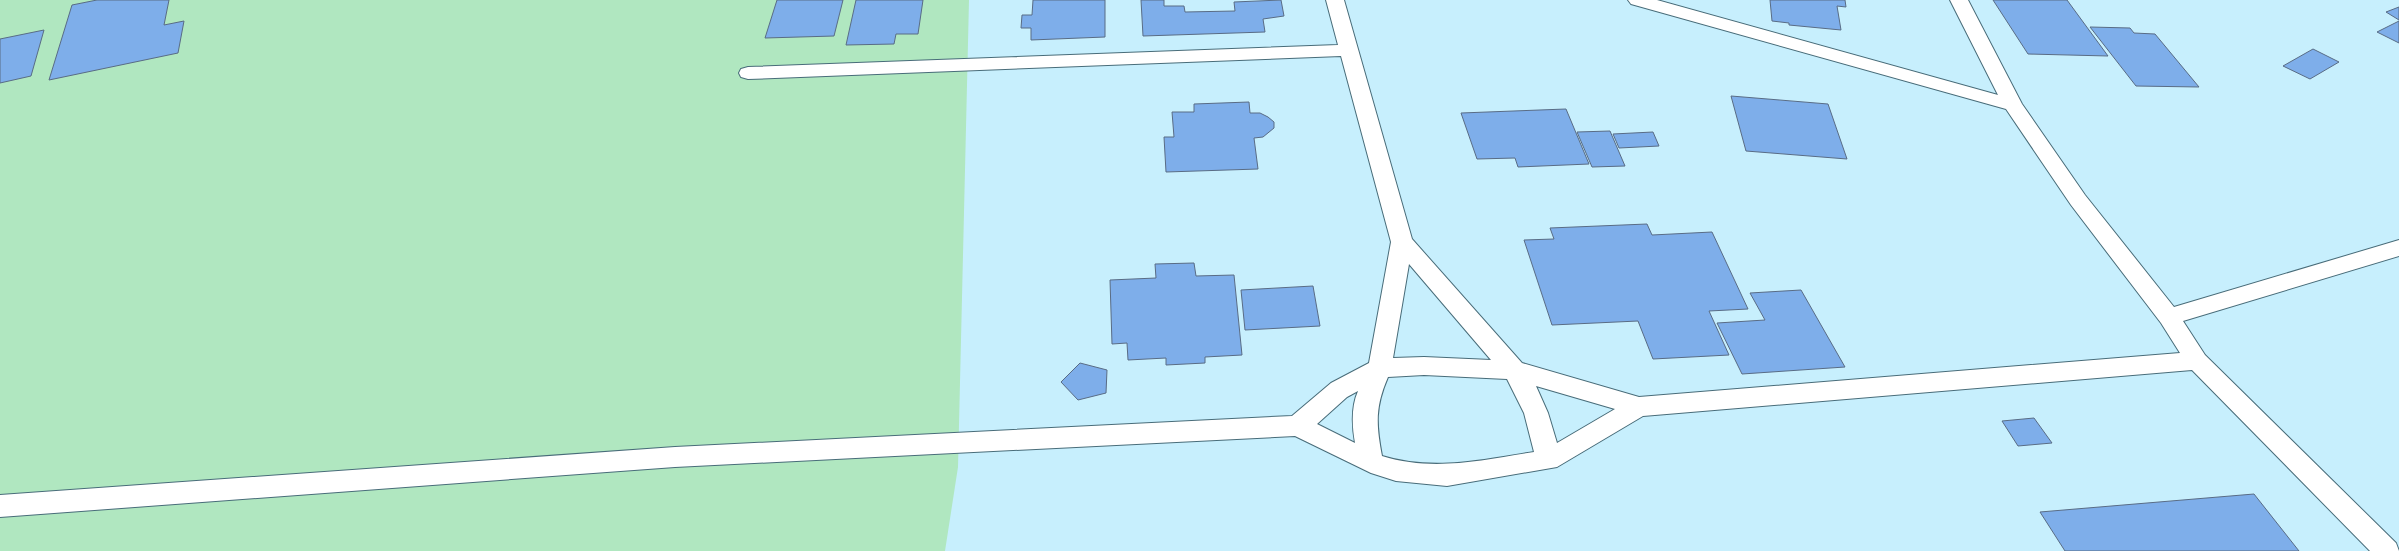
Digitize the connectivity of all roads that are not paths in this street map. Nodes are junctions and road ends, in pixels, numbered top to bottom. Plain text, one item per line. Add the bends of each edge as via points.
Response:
1 (1335, 0) edge
2 (1637, 0) edge
3 (1958, 0) edge
4 (1348, 50) junction
5 (748, 73) dead end
6 (2013, 105) junction
7 (1402, 242) junction
8 (2399, 248) edge
9 (2169, 317) junction
10 (2197, 361) junction
11 (1380, 368) junction
12 (1514, 370) junction
13 (1639, 407) junction
14 (1298, 426) junction
15 (1548, 460) junction
16 (1371, 463) junction
17 (0, 506) edge
18 (2387, 551) edge

1 - 4 street
2 - 6 street
3 - 6 street
4 - 5 street
4 - 7 street
6 - 9 street via 2078,200
7 - 11 street
7 - 12 street
8 - 9 street
9 - 10 street
10 - 13 street
10 - 18 street
11 - 12 street via 1424,366
11 - 14 street via 1338,390
11 - 16 street via 1367,398 1364,426
12 - 13 street
12 - 15 street via 1528,391 1542,424
13 - 15 street
14 - 16 street
14 - 17 street via 674,457
15 - 16 street via 1447,476 1396,471

